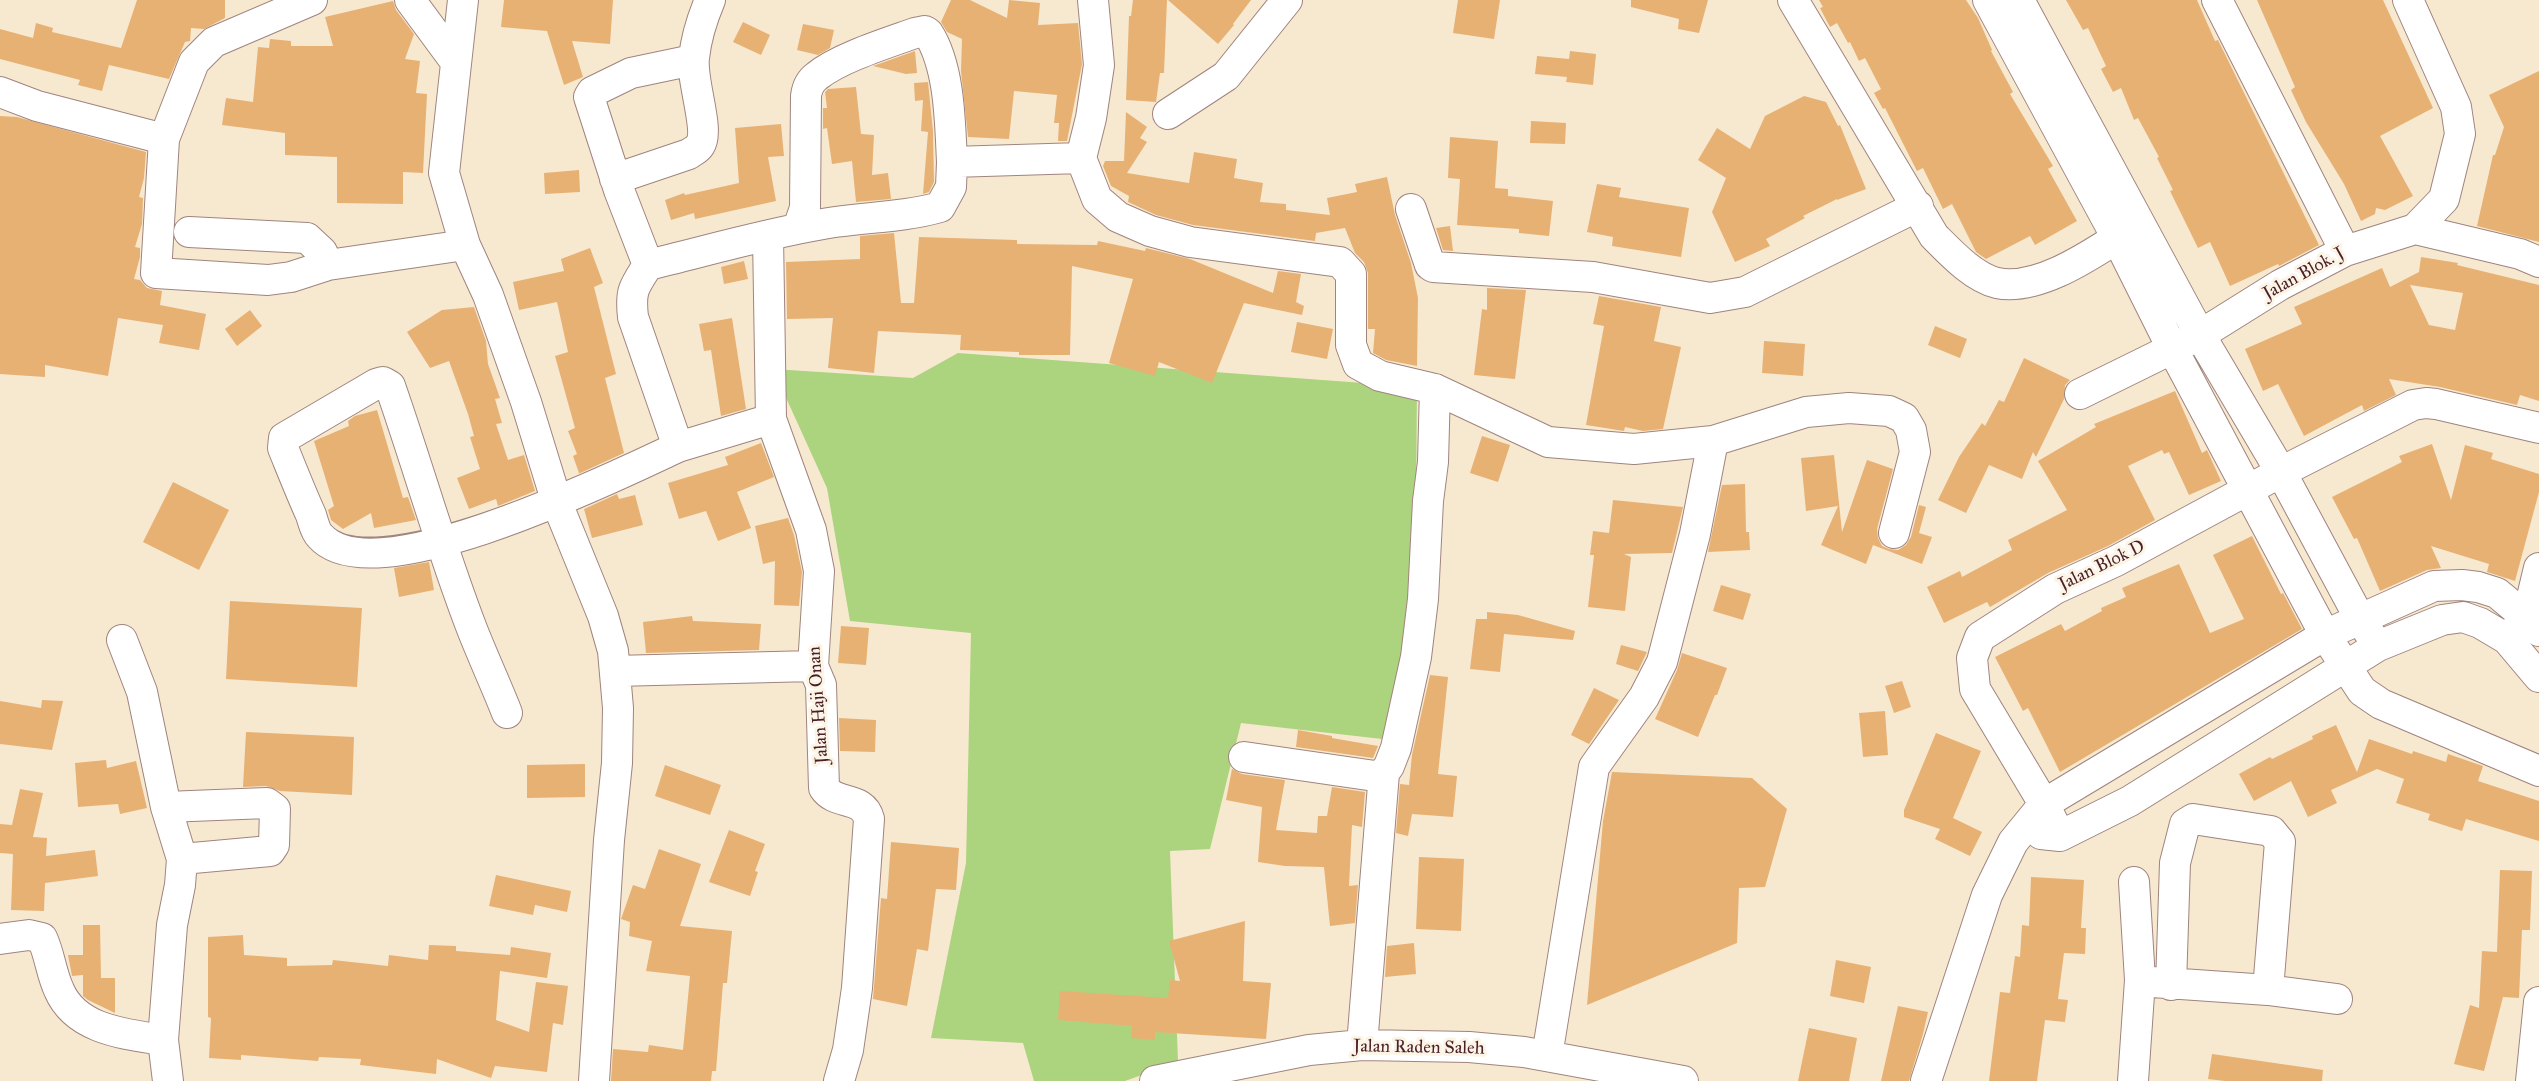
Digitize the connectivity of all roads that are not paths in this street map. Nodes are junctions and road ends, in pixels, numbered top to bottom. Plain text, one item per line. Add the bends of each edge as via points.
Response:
1 (312, 0) edge
2 (410, 0) edge
3 (463, 0) edge
4 (710, 0) edge
5 (1093, 0) edge
6 (1287, 0) edge
7 (1793, 0) edge
8 (1988, 0) edge
9 (2019, 0) edge
10 (2217, 0) edge
11 (2409, 0) edge
12 (693, 60) junction
13 (455, 61) junction
14 (0, 92) edge
15 (1168, 114) dead end
16 (164, 139) junction
17 (1081, 158) junction
18 (952, 162) junction
19 (615, 179) junction
20 (1918, 206) junction
21 (1411, 209) dead end
22 (798, 228) junction
23 (2415, 229) junction
24 (189, 232) dead end
25 (768, 236) junction
26 (2117, 238) junction
27 (465, 245) junction
28 (2345, 250) junction
29 (2539, 262) edge
30 (648, 265) junction
31 (328, 266) junction
32 (2200, 335) junction
33 (2172, 348) junction
34 (1435, 389) junction
35 (2080, 394) dead end
36 (771, 419) junction
37 (2539, 428) edge
38 (1713, 441) junction
39 (678, 447) junction
40 (2281, 472) junction
41 (2248, 490) junction
42 (557, 503) junction
43 (1894, 533) dead end
44 (442, 541) junction
45 (2539, 568) edge
46 (2360, 619) junction
47 (2524, 629) edge
48 (2325, 635) junction
49 (122, 640) dead end
50 (2378, 646) junction
51 (813, 666) junction
52 (2345, 666) junction
53 (615, 670) junction
54 (2539, 677) edge
55 (507, 713) dead end
56 (1244, 757) dead end
57 (2539, 771) edge
58 (1384, 773) junction
59 (2044, 804) junction
60 (166, 807) junction
61 (2022, 832) junction
62 (2060, 836) junction
63 (182, 859) junction
64 (2134, 882) dead end
65 (0, 939) edge
66 (2140, 980) junction
67 (2171, 985) junction
68 (2268, 990) junction
69 (2337, 999) dead end
70 (2539, 1002) edge
71 (163, 1040) junction
72 (1362, 1045) junction
73 (1547, 1056) junction
74 (168, 1081) edge
75 (594, 1081) edge
76 (839, 1081) edge
77 (1155, 1081) edge
78 (1683, 1081) edge
79 (1926, 1081) edge
80 (2133, 1081) edge
81 (2531, 1081) edge

1 - 16 street via 214,42 194,62
2 - 13 street
3 - 13 street
4 - 12 street
5 - 17 street via 1099,65
6 - 15 street via 1226,76
7 - 20 street
8 - 26 street
9 - 32 street
10 - 28 street
11 - 23 street via 2456,107 2460,134 2444,199
12 - 19 street via 704,134 700,147
12 - 19 street via 631,73 590,94 590,105
13 - 27 street via 444,173
14 - 16 street via 37,106
16 - 31 street via 156,273 268,280
17 - 18 street
17 - 34 street via 1097,199 1118,217 1150,231 1190,242 1340,262 1351,274 1351,345 1358,364 1380,376
18 - 22 street via 951,187 940,207 908,215
18 - 22 street via 940,59 928,33 915,33 856,56 817,76 808,86 806,208
19 - 30 street
20 - 21 street via 1745,292 1710,298 1593,277 1433,267
20 - 26 street via 1934,236 1971,268 1997,283 2025,284 2082,261
22 - 25 street
23 - 28 street, Jalan Blok. J
23 - 29 street
24 - 31 street via 307,238 322,252
25 - 30 street
25 - 36 street, Jalan Haji Onan
26 - 33 street
27 - 31 street
27 - 42 street via 488,295
28 - 32 street, Jalan Blok. J
30 - 39 street via 631,297 633,317
32 - 33 street, Jalan Blok. J
32 - 40 street
33 - 35 street, Jalan Blok. J
33 - 41 street
34 - 38 street via 1548,442 1634,449
34 - 58 street via 1433,462 1416,657 1396,748
36 - 39 street
36 - 51 street, Jalan Haji Onan via 811,530 819,571
37 - 40 street, Jalan Blok D via 2436,404 2413,405
38 - 43 street via 1806,411 1849,408 1896,413 1907,422 1915,452
38 - 73 street via 1695,534 1662,662 1644,697 1594,767
39 - 42 street
40 - 41 street, Jalan Blok D
40 - 46 street
41 - 48 street
41 - 59 street, Jalan Blok D via 2055,589 1980,637 1972,658 1975,689
42 - 44 street
42 - 53 street via 603,616
44 - 44 street via 387,382 376,384 284,438 283,448 319,536 338,549 361,554
44 - 55 street
45 - 47 street
46 - 47 street via 2434,586 2462,585 2497,594
46 - 48 street
46 - 50 street
47 - 50 street via 2463,617 2442,620
47 - 54 street
48 - 52 street
48 - 59 street
49 - 60 street via 142,692
50 - 52 street
51 - 53 street
51 - 76 street, Jalan Haji Onan via 821,685 825,788 835,796 858,802 869,819 857,988
52 - 57 street via 2362,691 2380,704
52 - 62 street via 2130,801
53 - 75 street via 617,763
56 - 58 street via 1375,776
58 - 72 street
59 - 61 street
59 - 62 street
60 - 63 street
60 - 63 street via 267,803 275,808 274,845 270,851
61 - 62 street
61 - 79 street via 2013,842 1987,895
63 - 71 street via 172,925
64 - 66 street
65 - 71 street via 29,935 42,938 60,993 73,1012 92,1024
66 - 67 street
66 - 80 street
67 - 68 street
67 - 68 street via 2175,863 2185,824 2193,819 2271,831 2280,842
68 - 69 street
70 - 81 street
71 - 74 street
72 - 73 street, Jalan Raden Saleh via 1468,1047
72 - 77 street, Jalan Raden Saleh via 1309,1050
73 - 78 street, Jalan Raden Saleh

